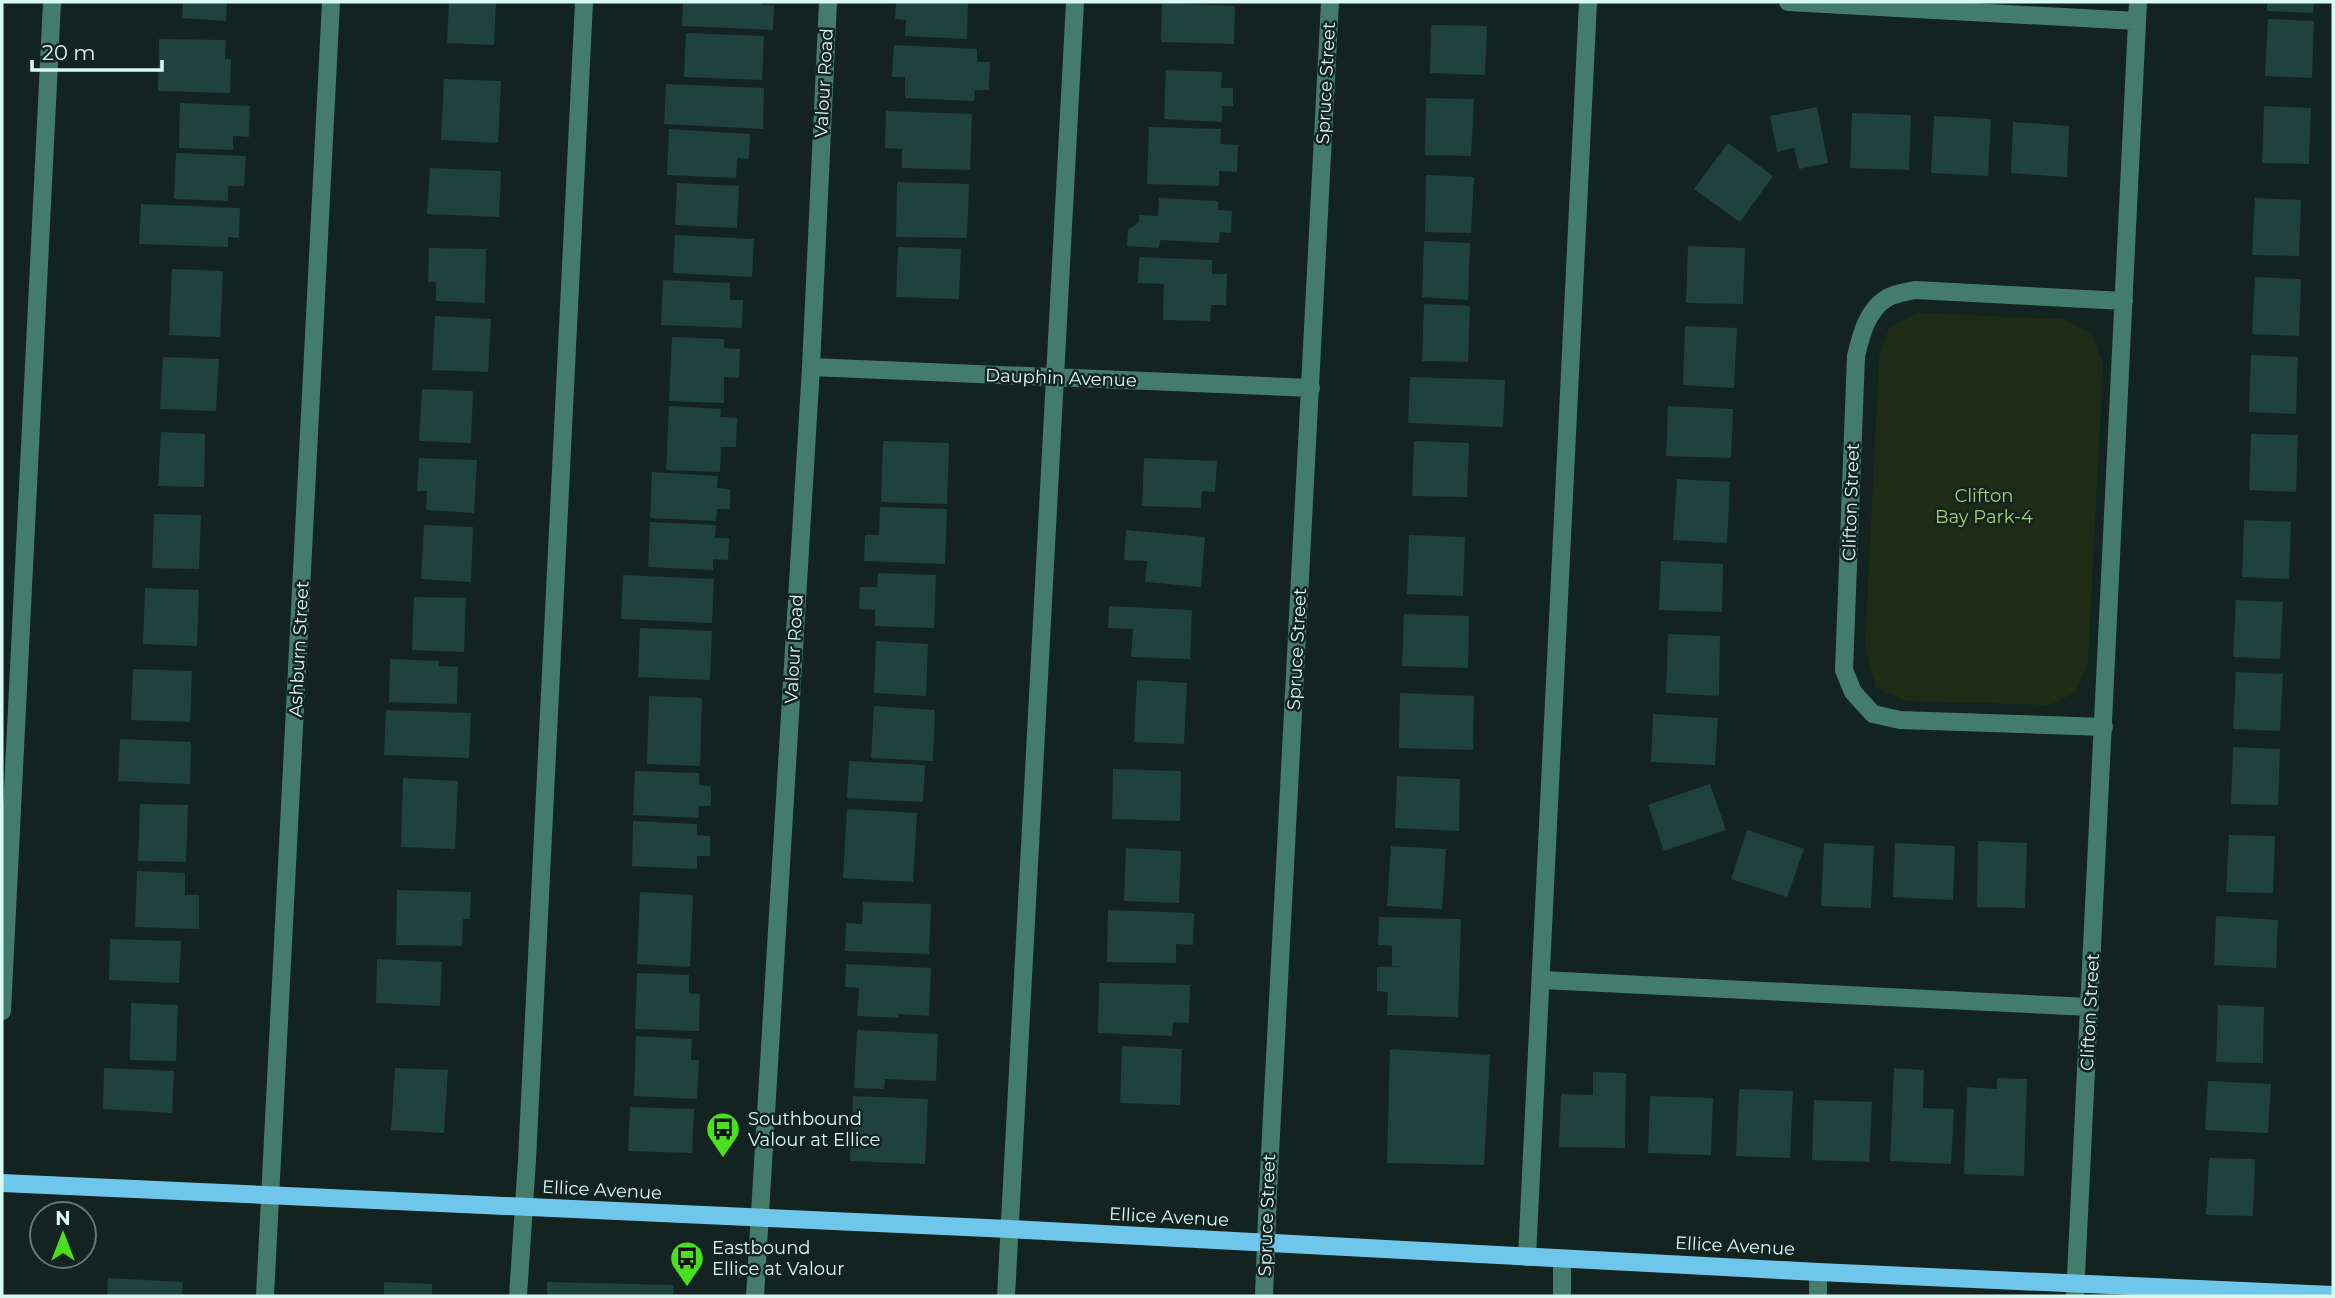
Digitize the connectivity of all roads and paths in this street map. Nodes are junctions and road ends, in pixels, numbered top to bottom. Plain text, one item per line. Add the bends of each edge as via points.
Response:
1 (52, 2) edge
2 (331, 2) edge
3 (584, 2) edge
4 (828, 2) edge
5 (1075, 2) edge
6 (1330, 2) edge
7 (1588, 2) edge
8 (1788, 2) edge
9 (2138, 2) edge
10 (2137, 20) junction
11 (2124, 301) junction
12 (811, 367) junction
13 (1057, 378) junction
14 (1311, 388) junction
15 (2104, 727) junction
16 (1542, 980) junction
17 (2090, 1007) junction
18 (2, 1011) edge
19 (2, 1183) edge
20 (271, 1194) junction
21 (522, 1207) junction
22 (760, 1219) junction
23 (1009, 1229) junction
24 (1266, 1243) junction
25 (1527, 1256) junction
26 (1562, 1259) junction
27 (1818, 1272) junction
28 (2075, 1289) edge
29 (2333, 1295) edge
30 (265, 1296) edge
31 (518, 1296) edge
32 (755, 1296) edge
33 (1006, 1296) edge
34 (1265, 1296) edge
35 (1562, 1296) edge
36 (1818, 1296) edge

1 - 18 street
2 - 20 street, Ashburn Street
3 - 21 street
4 - 12 street, Valour Road
5 - 13 street
6 - 14 street, Spruce Street
7 - 16 street
8 - 10 street
9 - 10 street, Clifton Street
10 - 11 street, Clifton Street
11 - 15 street, Clifton Street
11 - 15 street, Clifton Street via 1915,289 1888,298 1872,313 1856,356 1844,670 1853,692 1873,714 1900,720
12 - 13 street, Dauphin Avenue
12 - 22 street, Valour Road
13 - 14 street, Dauphin Avenue
13 - 23 street
14 - 24 street, Spruce Street
15 - 17 street, Clifton Street
16 - 17 street
16 - 25 street
17 - 28 street, Clifton Street
19 - 20 main road, Ellice Avenue
20 - 21 main road, Ellice Avenue
20 - 30 street, Ashburn Street
21 - 22 main road, Ellice Avenue
21 - 31 street
22 - 23 main road, Ellice Avenue
22 - 32 street, Valour Road
23 - 24 main road, Ellice Avenue
23 - 33 street
24 - 25 main road, Ellice Avenue
24 - 34 street, Spruce Street
25 - 26 main road, Ellice Avenue
26 - 27 main road, Ellice Avenue
26 - 35 street
27 - 28 main road, Ellice Avenue
27 - 36 street
28 - 29 main road, Ellice Avenue

